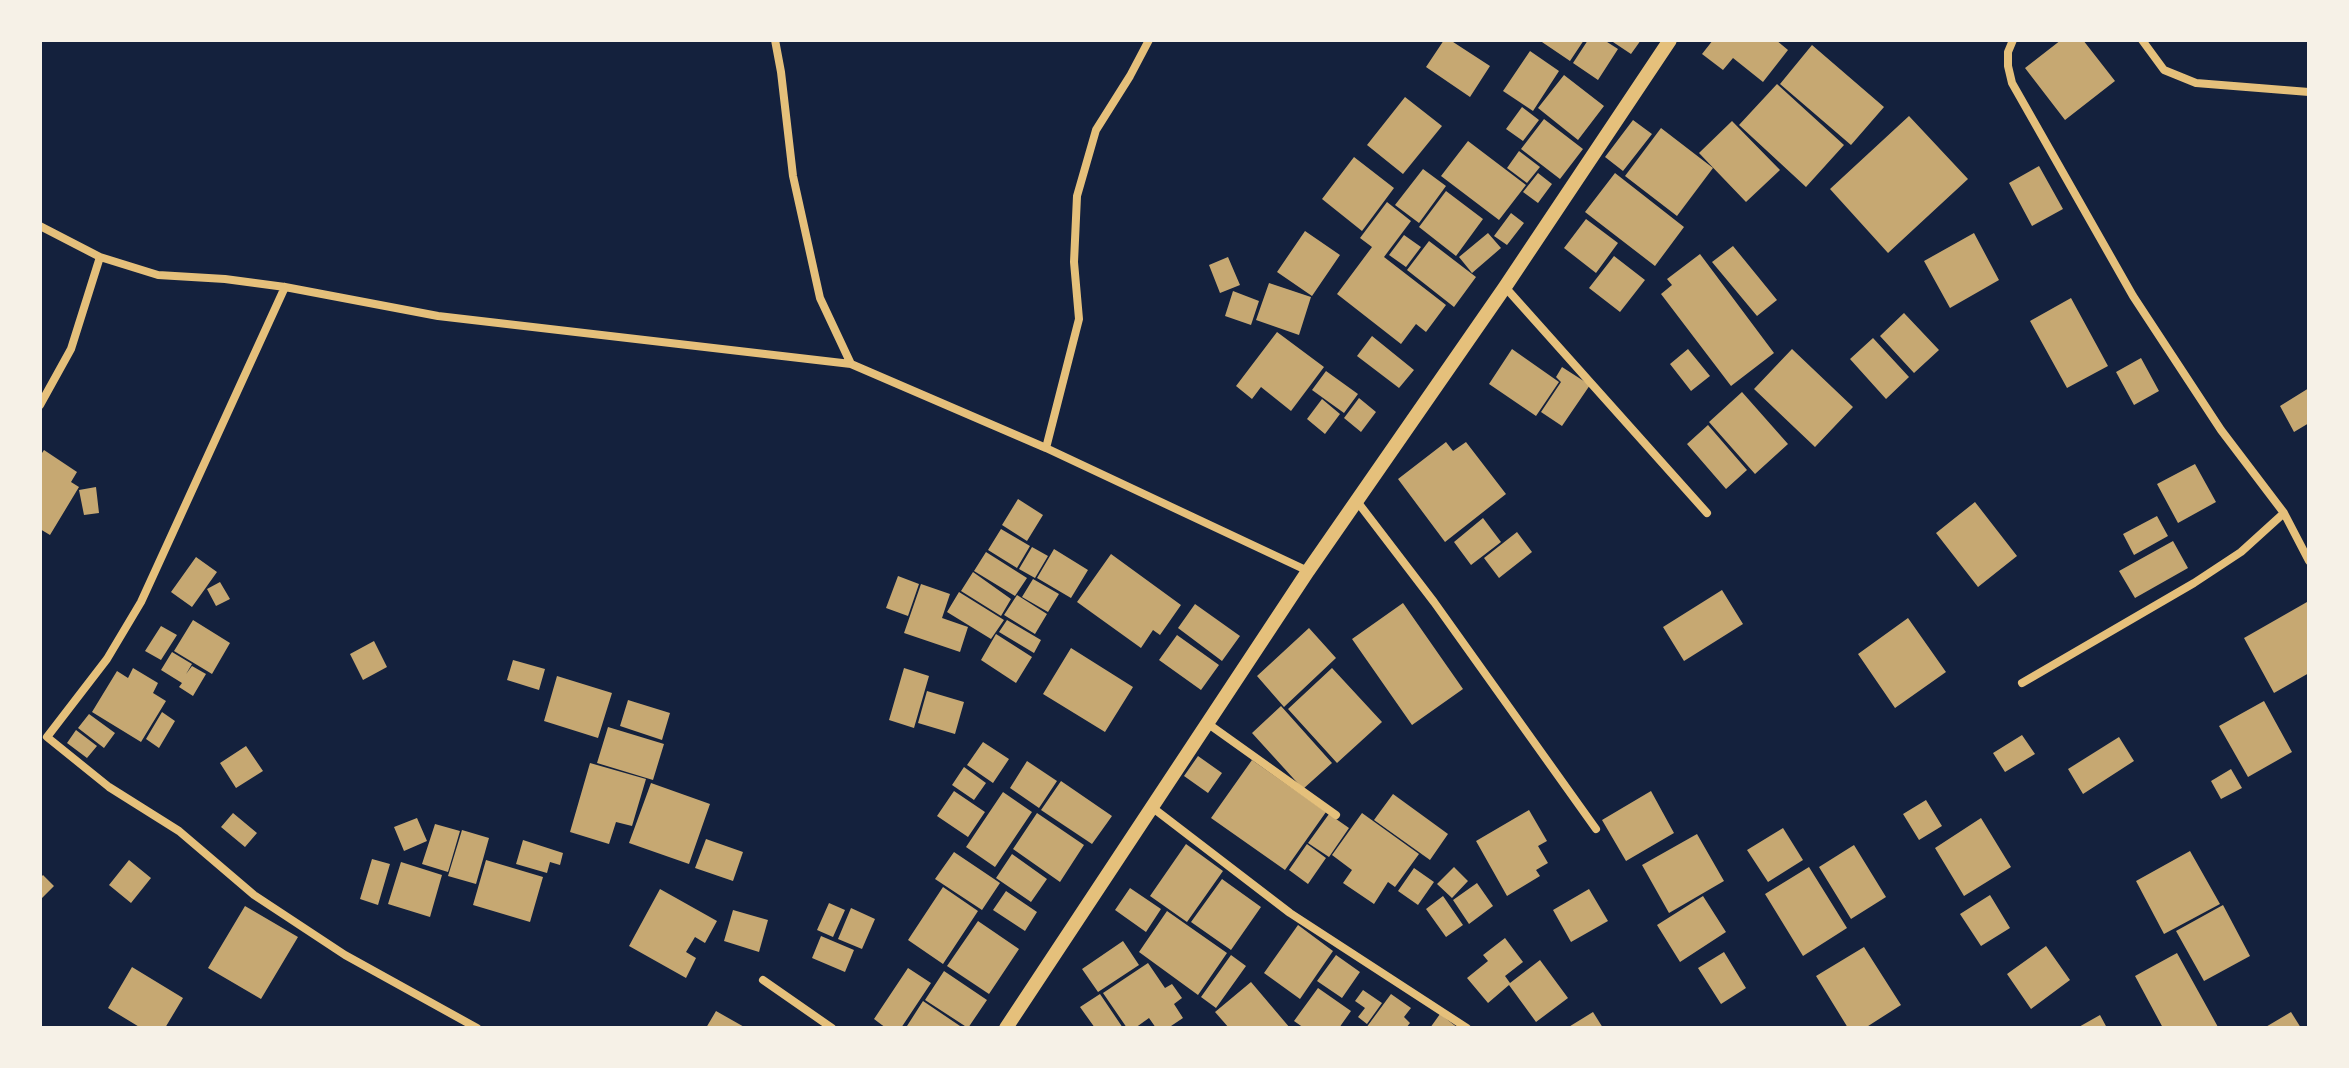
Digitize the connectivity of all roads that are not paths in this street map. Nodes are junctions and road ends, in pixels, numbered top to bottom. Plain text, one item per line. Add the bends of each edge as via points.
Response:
1 (775, 40) edge
2 (1149, 40) edge
3 (1670, 40) edge
4 (2013, 40) edge
5 (2142, 40) edge
6 (2309, 92) edge
7 (40, 226) edge
8 (100, 257) junction
9 (285, 287) junction
10 (1505, 287) junction
11 (851, 364) junction
12 (40, 405) edge
13 (1046, 448) junction
14 (1356, 500) junction
15 (1707, 513) dead end
16 (2284, 513) junction
17 (2309, 561) edge
18 (1308, 571) junction
19 (2022, 683) dead end
20 (1207, 723) junction
21 (43, 735) edge
22 (1153, 808) junction
23 (1336, 815) dead end
24 (1596, 829) dead end
25 (763, 980) dead end
26 (477, 1028) edge
27 (832, 1028) edge
28 (1006, 1028) edge
29 (1467, 1028) edge

1 - 11 street via 793,176 820,298
2 - 13 street via 1096,130 1077,196 1074,262 1079,319
3 - 10 street
4 - 16 street via 2008,52 2012,83 2126,282 2221,430
5 - 6 street via 2164,70 2196,83
7 - 8 street
8 - 9 street via 158,275
8 - 12 street via 71,349
9 - 11 street via 438,316
9 - 21 street via 141,602 107,659
10 - 14 street
10 - 15 street
11 - 13 street
13 - 18 street
14 - 18 street
14 - 24 street
16 - 17 street
16 - 19 street via 2241,552 2194,583
18 - 20 street
20 - 22 street
20 - 23 street
21 - 26 street via 109,787 179,831 254,895 345,955
22 - 28 street
22 - 29 street via 1290,913
25 - 27 street

